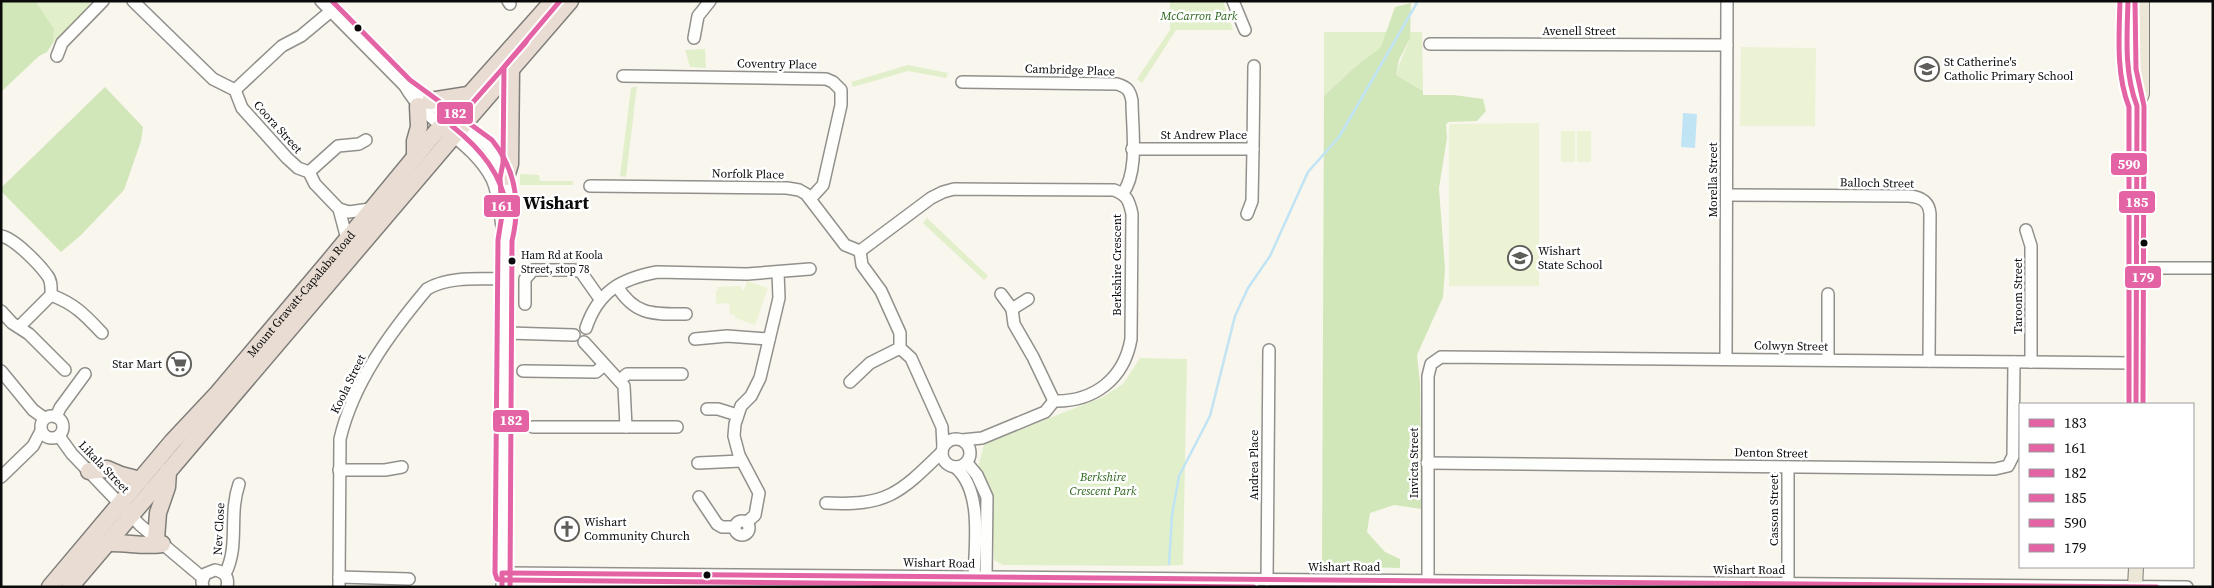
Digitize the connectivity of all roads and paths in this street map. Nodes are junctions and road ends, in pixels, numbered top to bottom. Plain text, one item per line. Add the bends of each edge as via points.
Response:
1 (103, 1) edge
2 (133, 1) edge
3 (321, 1) edge
4 (553, 1) edge
5 (570, 1) edge
6 (710, 1) edge
7 (1234, 1) edge
8 (1727, 1) edge
9 (2128, 1) edge
10 (2142, 1) edge
11 (330, 11) junction
12 (1245, 30) dead end
13 (694, 38) dead end
14 (1430, 44) dead end
15 (1727, 44) junction
16 (57, 56) dead end
17 (1254, 66) dead end
18 (511, 69) junction
19 (623, 76) dead end
20 (962, 82) dead end
21 (235, 90) junction
22 (468, 95) junction
23 (424, 103) junction
24 (2137, 106) junction
25 (451, 126) junction
26 (366, 140) dead end
27 (1132, 149) junction
28 (1253, 149) junction
29 (415, 156) junction
30 (308, 172) junction
31 (506, 178) junction
32 (590, 186) dead end
33 (1123, 193) junction
34 (1727, 195) junction
35 (810, 198) junction
36 (339, 209) junction
37 (370, 209) junction
38 (1247, 214) dead end
39 (2026, 230) dead end
40 (1, 236) edge
41 (348, 239) junction
42 (505, 240) junction
43 (860, 251) junction
44 (2136, 268) junction
45 (2213, 268) edge
46 (810, 269) dead end
47 (778, 272) junction
48 (504, 279) junction
49 (617, 286) junction
50 (1001, 294) dead end
51 (1828, 294) dead end
52 (51, 295) junction
53 (600, 299) junction
54 (1028, 299) dead end
55 (525, 304) dead end
56 (1012, 309) junction
57 (1, 311) edge
58 (686, 314) dead end
59 (19, 327) junction
60 (586, 328) dead end
61 (102, 333) dead end
62 (504, 333) junction
63 (574, 335) dead end
64 (695, 339) dead end
65 (769, 339) junction
66 (584, 342) dead end
67 (900, 348) junction
68 (1269, 350) dead end
69 (1446, 356) joint
70 (1726, 359) junction
71 (1828, 360) junction
72 (1929, 361) junction
73 (2014, 362) junction
74 (2032, 362) junction
75 (2136, 363) junction
76 (604, 365) junction
77 (65, 370) dead end
78 (1, 371) edge
79 (523, 371) dead end
80 (85, 374) dead end
81 (682, 374) dead end
82 (620, 380) junction
83 (850, 382) dead end
84 (1054, 401) junction
85 (2136, 403) edge
86 (707, 409) dead end
87 (737, 415) junction
88 (50, 417) junction
89 (533, 427) dead end
90 (626, 427) junction
91 (677, 427) dead end
92 (942, 427) junction
93 (41, 431) junction
94 (56, 437) junction
95 (982, 438) junction
96 (959, 439) junction
97 (33, 446) junction
98 (942, 449) junction
99 (969, 457) junction
100 (741, 461) junction
101 (698, 462) dead end
102 (1427, 463) junction
103 (928, 466) junction
104 (951, 466) junction
105 (402, 467) dead end
106 (1788, 467) junction
107 (340, 470) junction
108 (89, 471) junction
109 (168, 471) junction
110 (1, 477) edge
111 (140, 480) junction
112 (239, 484) dead end
113 (700, 497) dead end
114 (826, 503) dead end
115 (125, 509) junction
116 (159, 542) junction
117 (106, 543) junction
118 (2136, 568) edge
119 (502, 573) junction
120 (225, 574) junction
121 (974, 577) junction
122 (986, 577) junction
123 (409, 579) dead end
124 (1267, 580) junction
125 (738, 581) edge
126 (842, 581) edge
127 (1428, 581) junction
128 (203, 582) edge
129 (339, 582) edge
130 (1020, 582) edge
131 (1106, 582) edge
132 (1788, 584) junction
133 (1724, 585) edge
134 (50, 587) edge
135 (70, 587) edge
136 (227, 587) edge
137 (502, 587) edge
138 (2104, 587) edge
139 (2136, 587) edge
140 (2187, 587) edge

1 - 16 street via 62,43
2 - 21 street via 213,79
3 - 11 street
4 - 22 highway, Mount Gravatt-Capalaba Road
5 - 18 highway, Mount Gravatt-Capalaba Road
6 - 13 street via 698,16
7 - 12 street
8 - 15 street, Morella Street
9 - 24 main road via 2131,96
10 - 24 main road via 2142,94
11 - 21 street via 301,36 282,46
11 - 23 street via 405,86 422,95
14 - 15 street, Avenell Street
15 - 34 street, Morella Street
17 - 28 street, St Andrew Place
18 - 25 highway, Mount Gravatt-Capalaba Road
18 - 31 highway via 510,164
19 - 35 street, Coventry Place via 826,79 834,82 841,90 841,105 823,185
20 - 27 street, Cambridge Place via 1126,86 1132,101
21 - 30 street, Coora Street via 242,108 287,158
22 - 23 highway
22 - 25 highway, Mount Gravatt-Capalaba Road
23 - 25 street
23 - 29 highway via 415,140
24 - 44 main road
25 - 29 highway, Mount Gravatt-Capalaba Road
25 - 31 street via 486,144
25 - 42 street via 491,179 500,203
25 - 109 highway, Mount Gravatt-Capalaba Road
26 - 30 street via 338,146
27 - 28 street, St Andrew Place
27 - 33 street, Cambridge Place via 1132,172
28 - 38 street via 1252,201
29 - 37 highway, Mount Gravatt-Capalaba Road
30 - 36 street, Coora Street
31 - 42 street via 510,200
32 - 35 street, Norfolk Place via 787,188 800,190
33 - 43 street via 1114,190 954,189 931,198
33 - 84 street, Berkshire Crescent via 1129,199 1132,214 1132,339 1128,356 1123,368 1102,388 1071,402
34 - 70 street, Morella Street
34 - 72 street, Balloch Street via 1921,198 1928,205 1930,214
35 - 43 street, Norfolk Place via 845,245
36 - 37 street via 349,212
36 - 41 street, Coora Street
37 - 41 highway, Mount Gravatt-Capalaba Road
39 - 74 street, Taroom Street via 2031,246
40 - 52 street via 14,241 48,276
41 - 111 highway, Mount Gravatt-Capalaba Road
42 - 48 street
43 - 67 street via 862,265 881,291 900,333
44 - 45 street
44 - 75 main road
46 - 47 street
47 - 49 street via 657,272
47 - 65 street via 779,298
48 - 62 street
48 - 107 street, Koola Street via 443,282 427,289 383,343 345,418 340,440
49 - 53 street
49 - 58 street via 625,299 640,310 656,314
50 - 56 street
51 - 71 street
52 - 59 street
52 - 61 street via 75,307
53 - 55 street via 581,272 533,270 525,279
53 - 60 street
54 - 56 street
56 - 84 street via 1014,324
57 - 59 street
59 - 77 street
62 - 63 street
62 - 119 street
64 - 65 street via 727,336
65 - 87 street via 757,386
66 - 76 street
67 - 83 street via 870,363
67 - 92 street via 911,358
68 - 124 street, Andrea Place
69 - 70 street, Colwyn Street
69 - 102 street, Invicta Street via 1431,364 1428,376
70 - 71 street, Colwyn Street
71 - 72 street, Colwyn Street
72 - 73 street, Colwyn Street
73 - 74 street, Colwyn Street
73 - 106 street, Denton Street via 2013,456 2008,466 1995,469
74 - 75 street, Colwyn Street
75 - 85 main road
76 - 79 street via 596,372
76 - 82 street
78 - 88 street via 33,410
80 - 88 street
81 - 82 street via 626,374
82 - 90 street via 625,390
84 - 95 street via 1045,412
86 - 87 street
87 - 100 street via 734,436
88 - 93 street via 40,424
88 - 94 street via 63,425
89 - 90 street
90 - 91 street
92 - 96 street
92 - 98 street
93 - 94 street via 44,436
93 - 97 street
94 - 97 street
94 - 108 street, Likala Street
95 - 96 street
95 - 99 street
96 - 98 street via 948,441
96 - 99 street via 968,445
97 - 110 street
98 - 103 street
98 - 104 street via 944,461
99 - 104 street
99 - 122 street via 987,497
100 - 101 street
100 - 113 street via 759,493 755,515 747,522 749,529 744,535 737,534 734,527 717,524
102 - 106 street, Denton Street
102 - 127 street, Invicta Street
103 - 104 street
103 - 114 street via 887,498 857,503
104 - 121 street via 961,472 968,484 976,519
105 - 107 street
106 - 132 street, Casson Street
107 - 129 street, Koola Street
108 - 111 highway via 106,469
108 - 115 street, Likala Street
109 - 115 highway, Mount Gravatt-Capalaba Road
109 - 116 highway via 167,487 158,514
111 - 115 highway, Mount Gravatt-Capalaba Road
112 - 120 street, Nev Close via 233,501 233,554
115 - 116 street, Likala Street
115 - 117 highway, Mount Gravatt-Capalaba Road
115 - 134 highway, Mount Gravatt-Capalaba Road
116 - 117 highway via 145,547 128,542
116 - 128 street, Likala Street
117 - 135 highway, Mount Gravatt-Capalaba Road
118 - 139 main road
119 - 125 street, Wishart Road
119 - 137 street
120 - 128 street via 211,570
120 - 136 street
121 - 122 street, Wishart Road
121 - 126 street, Wishart Road
122 - 130 street, Wishart Road
123 - 129 street
124 - 127 street, Wishart Road
124 - 131 street, Wishart Road
125 - 126 street, Wishart Road
127 - 133 street, Wishart Road
130 - 131 street, Wishart Road
132 - 133 street, Wishart Road
132 - 138 street, Wishart Road
138 - 139 street, Wishart Road
139 - 140 street, Wishart Road

